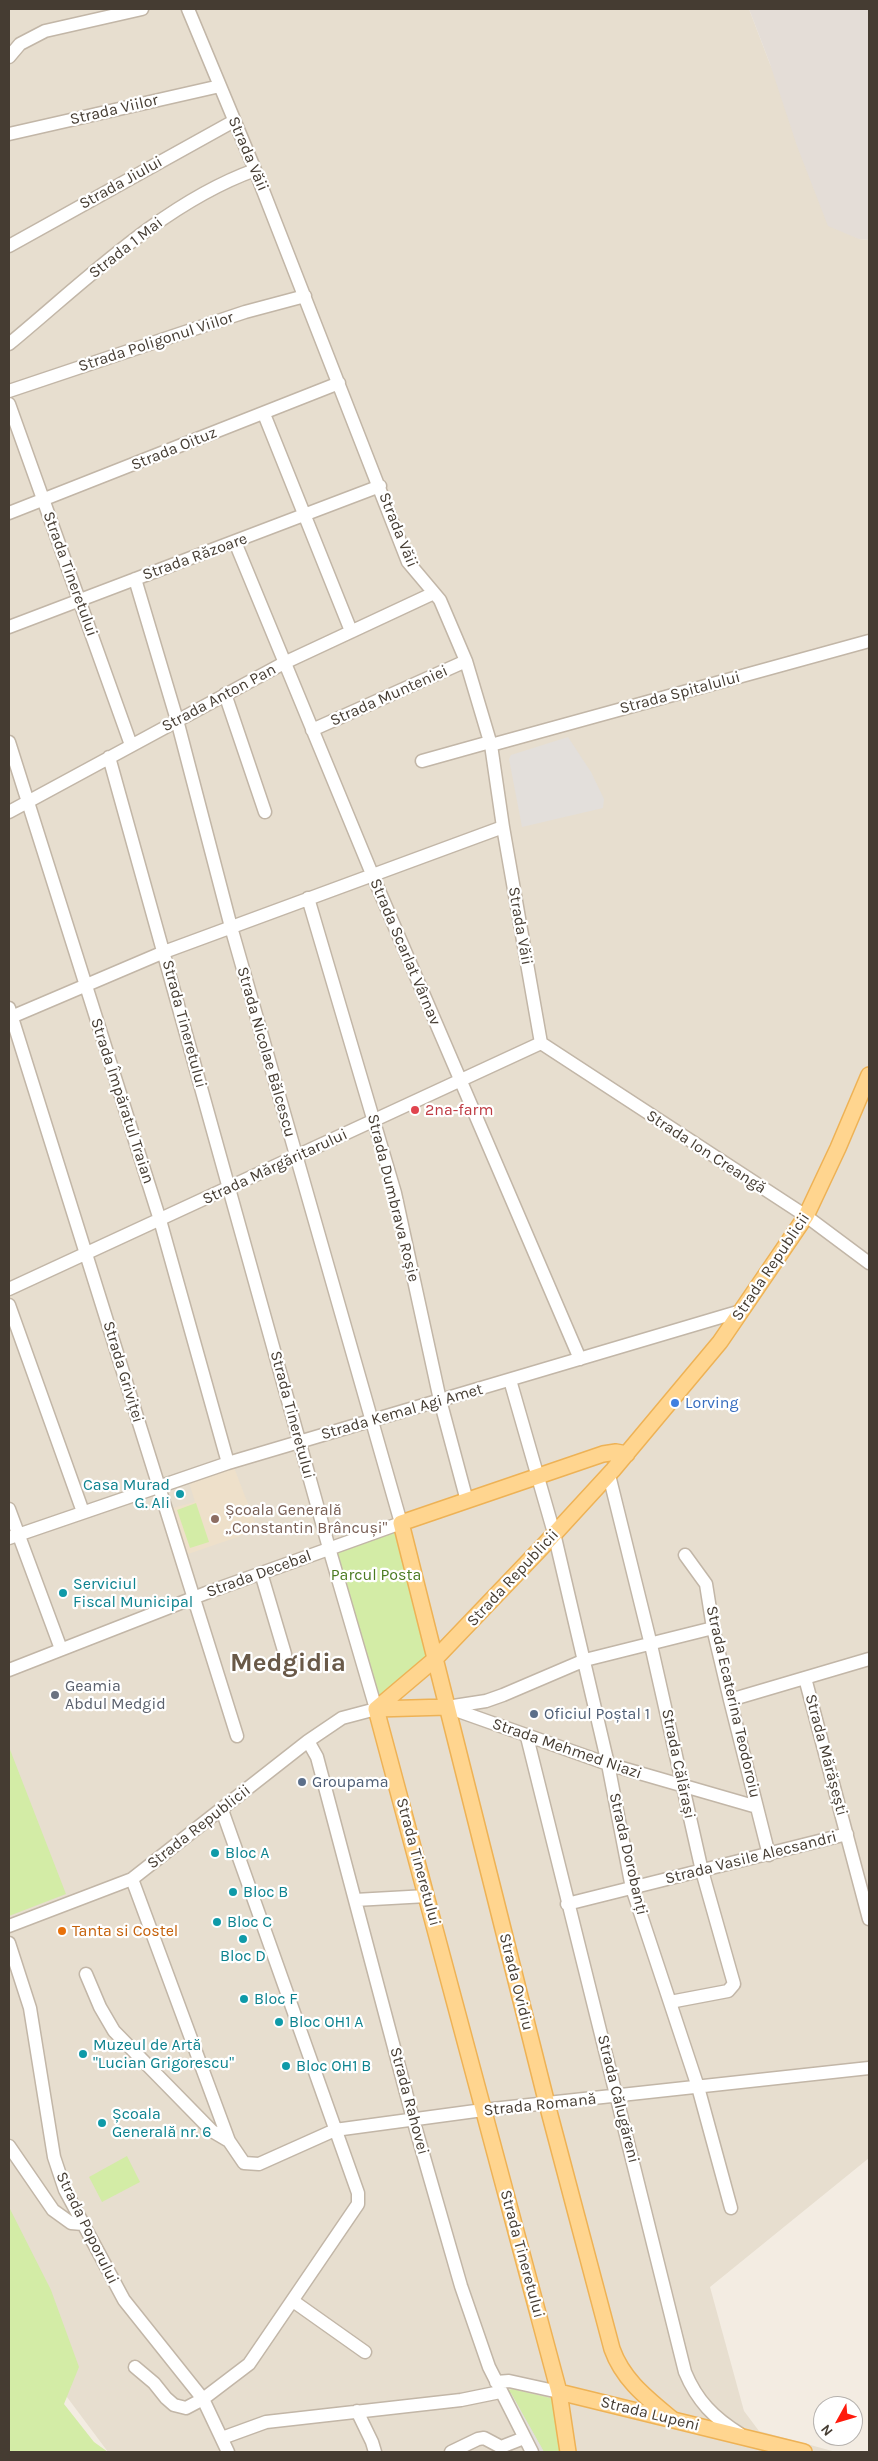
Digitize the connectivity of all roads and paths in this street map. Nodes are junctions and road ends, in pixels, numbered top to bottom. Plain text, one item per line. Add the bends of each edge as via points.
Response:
1 (142, 9) edge
2 (188, 9) edge
3 (9, 57) edge
4 (220, 86) junction
5 (234, 121) junction
6 (9, 134) edge
7 (255, 170) junction
8 (9, 246) edge
9 (305, 296) junction
10 (9, 344) edge
11 (339, 383) junction
12 (9, 391) edge
13 (9, 404) edge
14 (264, 414) junction
15 (380, 486) junction
16 (43, 501) junction
17 (9, 514) edge
18 (305, 516) junction
19 (235, 542) junction
20 (136, 579) junction
21 (434, 593) junction
22 (79, 600) junction
23 (9, 627) edge
24 (351, 631) junction
25 (869, 640) edge
26 (466, 661) junction
27 (284, 663) junction
28 (225, 694) junction
29 (177, 720) junction
30 (312, 730) junction
31 (9, 742) edge
32 (490, 744) junction
33 (131, 745) junction
34 (109, 757) junction
35 (422, 761) dead end
36 (28, 801) junction
37 (9, 812) edge
38 (265, 812) dead end
39 (503, 827) junction
40 (372, 874) junction
41 (308, 898) junction
42 (231, 927) junction
43 (164, 952) junction
44 (85, 985) junction
45 (10, 1014) edge
46 (541, 1043) junction
47 (869, 1075) edge
48 (460, 1082) junction
49 (375, 1122) junction
50 (296, 1158) junction
51 (229, 1188) junction
52 (806, 1216) junction
53 (160, 1220) junction
54 (87, 1253) junction
55 (869, 1263) edge
56 (9, 1289) edge
57 (9, 1305) edge
58 (741, 1312) junction
59 (580, 1359) junction
60 (510, 1380) junction
61 (440, 1400) junction
62 (371, 1421) junction
63 (300, 1442) junction
64 (627, 1454) junction
65 (228, 1463) junction
66 (609, 1475) junction
67 (538, 1477) junction
68 (158, 1486) junction
69 (467, 1501) junction
70 (9, 1509) edge
71 (83, 1512) junction
72 (401, 1524) junction
73 (554, 1533) junction
74 (14, 1536) edge
75 (329, 1548) junction
76 (685, 1555) dead end
77 (261, 1573) junction
78 (194, 1598) junction
79 (713, 1628) junction
80 (651, 1645) junction
81 (61, 1649) junction
82 (285, 1654) dead end
83 (435, 1659) junction
84 (869, 1659) edge
85 (584, 1660) junction
86 (9, 1670) edge
87 (805, 1678) junction
88 (730, 1700) junction
89 (376, 1708) junction
90 (447, 1708) junction
91 (472, 1717) junction
92 (453, 1730) junction
93 (237, 1736) dead end
94 (527, 1737) junction
95 (308, 1741) junction
96 (608, 1764) junction
97 (684, 1788) junction
98 (757, 1807) junction
99 (222, 1810) junction
100 (848, 1834) junction
101 (769, 1855) junction
102 (702, 1871) junction
103 (132, 1879) junction
104 (632, 1888) junction
105 (427, 1896) junction
106 (355, 1900) junction
107 (567, 1904) junction
108 (869, 1919) edge
109 (9, 1926) edge
110 (9, 1943) edge
111 (86, 1974) dead end
112 (670, 2002) junction
113 (869, 2068) edge
114 (698, 2087) junction
115 (618, 2097) junction
116 (547, 2104) junction
117 (483, 2110) junction
118 (413, 2119) junction
119 (335, 2130) junction
120 (229, 2141) junction
121 (9, 2146) edge
122 (731, 2208) dead end
123 (83, 2224) junction
124 (293, 2301) junction
125 (365, 2352) dead end
126 (135, 2366) dead end
127 (498, 2387) junction
128 (559, 2392) junction
129 (203, 2400) junction
130 (357, 2411) junction
131 (672, 2419) junction
132 (222, 2438) junction
133 (524, 2438) junction
134 (747, 2438) junction
135 (228, 2452) edge
136 (375, 2452) edge
137 (451, 2452) edge
138 (532, 2452) edge
139 (568, 2452) edge
140 (804, 2452) edge

1 - 3 street via 45,31 20,44
2 - 4 street, Strada Văii
4 - 5 street, Strada Văii
4 - 6 street, Strada Viilor
5 - 7 street, Strada Văii
5 - 8 street, Strada Jiului
7 - 9 street, Strada Văii
7 - 10 street, Strada 1 Mai via 197,196 147,230
9 - 11 street, Strada Văii
9 - 12 street, Strada Poligonul Viilor via 245,312
11 - 14 street, Strada Oituz
11 - 15 street, Strada Văii
13 - 16 street, Strada Tineretului
14 - 16 street, Strada Oituz
14 - 18 street
15 - 18 street, Strada Răzoare
15 - 21 street, Strada Văii via 408,562
16 - 17 street, Strada Oituz
16 - 22 street, Strada Tineretului
18 - 19 street, Strada Răzoare
18 - 24 street
19 - 20 street, Strada Răzoare
19 - 27 street, Strada Scarlat Vârnav
20 - 22 street, Strada Răzoare
20 - 29 street, Strada Nicolae Bălcescu
21 - 24 street, Strada Anton Pan
21 - 26 street, Strada Văii
22 - 23 street, Strada Răzoare
22 - 33 street, Strada Tineretului
24 - 27 street, Strada Anton Pan
25 - 32 street, Strada Spitalului
26 - 30 street, Strada Munteniei
26 - 32 street, Strada Văii
27 - 28 street, Strada Anton Pan
27 - 30 street, Strada Scarlat Vârnav
28 - 29 street, Strada Anton Pan
28 - 38 street
29 - 33 street, Strada Anton Pan
29 - 42 street, Strada Nicolae Bălcescu
30 - 40 street, Strada Scarlat Vârnav
31 - 36 street, Strada Împăratul Traian
32 - 35 street
32 - 39 street, Strada Văii
33 - 34 street, Strada Anton Pan
34 - 36 street, Strada Anton Pan
34 - 43 street, Strada Tineretului
36 - 37 street, Strada Anton Pan
36 - 44 street, Strada Împăratul Traian
39 - 40 street
39 - 46 street, Strada Văii
40 - 41 street
40 - 48 street, Strada Scarlat Vârnav
41 - 42 street
41 - 49 street, Strada Dumbrava Roșie
42 - 43 street
42 - 50 street, Strada Nicolae Bălcescu
43 - 44 street
43 - 51 street, Strada Tineretului
44 - 45 street
44 - 53 street, Strada Împăratul Traian
45 - 54 street, Strada Griviței
46 - 48 street, Strada Mărgăritarului
46 - 52 street, Strada Ion Creangă
47 - 52 main road, Strada Republicii
48 - 49 street, Strada Mărgăritarului
48 - 59 street, Strada Scarlat Vârnav
49 - 50 street, Strada Mărgăritarului
49 - 61 street, Strada Dumbrava Roșie via 395,1193
50 - 51 street, Strada Mărgăritarului
50 - 62 street, Strada Nicolae Bălcescu
51 - 53 street, Strada Mărgăritarului
51 - 63 street, Strada Tineretului
52 - 55 street, Strada Ion Creangă
52 - 58 main road, Strada Republicii
53 - 54 street, Strada Mărgăritarului
53 - 65 street, Strada Împăratul Traian
54 - 56 street, Strada Mărgăritarului
54 - 68 street, Strada Griviței
57 - 71 street
58 - 59 street, Strada Kemal Agi Amet
58 - 64 main road, Strada Republicii
59 - 60 street, Strada Kemal Agi Amet
60 - 61 street, Strada Kemal Agi Amet
60 - 67 street, Strada Dorobanți
61 - 62 street, Strada Kemal Agi Amet
61 - 69 street, Strada Dumbrava Roșie
62 - 63 street, Strada Kemal Agi Amet
62 - 72 street, Strada Nicolae Bălcescu
63 - 65 street, Strada Kemal Agi Amet
63 - 75 street, Strada Tineretului
64 - 66 main road, Strada Republicii
64 - 67 main road, Strada Decebal via 603,1454
65 - 68 street, Strada Kemal Agi Amet
66 - 73 main road, Strada Republicii
66 - 80 street, Strada Călărași
67 - 69 main road, Strada Decebal
67 - 73 street, Strada Dorobanți
68 - 71 street, Strada Kemal Agi Amet
68 - 78 street, Strada Griviței
69 - 72 main road, Strada Decebal
70 - 74 street
71 - 74 street, Strada Kemal Agi Amet
72 - 75 street, Strada Decebal
72 - 83 main road, Strada Ovidiu
73 - 83 main road, Strada Republicii
73 - 85 street, Strada Dorobanți
74 - 81 street
75 - 77 street, Strada Decebal
75 - 89 street, Strada Tineretului
76 - 79 street, Strada Ecaterina Teodoroiu via 706,1584
77 - 78 street, Strada Decebal
77 - 82 street
78 - 81 street, Strada Decebal
78 - 93 street, Strada Griviței
79 - 80 street
79 - 88 street, Strada Ecaterina Teodoroiu
80 - 85 street
80 - 97 street, Strada Călărași
81 - 86 street, Strada Decebal
83 - 89 main road, Strada Republicii
83 - 90 main road, Strada Ovidiu
84 - 87 street
85 - 90 street via 486,1701
85 - 96 street, Strada Dorobanți
87 - 88 street
87 - 100 street, Strada Mărășești
88 - 98 street, Strada Ecaterina Teodoroiu
89 - 90 main road, Strada Mehmed Niazi
89 - 95 street, Strada Republicii via 342,1718
89 - 105 main road, Strada Tineretului
90 - 91 street, Strada Mehmed Niazi
90 - 92 main road, Strada Ovidiu
91 - 92 street via 459,1722
91 - 94 street, Strada Mehmed Niazi
92 - 116 main road, Strada Ovidiu
94 - 96 street, Strada Mehmed Niazi
94 - 107 street, Strada Călugăreni
95 - 99 street, Strada Republicii
95 - 106 street, Strada Rahovei via 317,1757
96 - 97 street, Strada Mehmed Niazi
96 - 104 street, Strada Dorobanți
97 - 98 street, Strada Mehmed Niazi
97 - 102 street, Strada Călărași
98 - 101 street, Strada Ecaterina Teodoroiu
99 - 103 street, Strada Republicii
99 - 119 street
100 - 101 street, Strada Vasile Alecsandri
100 - 108 street, Strada Mărășești
101 - 102 street, Strada Vasile Alecsandri
102 - 104 street, Strada Vasile Alecsandri
102 - 112 street, Strada Călărași via 734,1984 728,1991
103 - 109 street, Strada Republicii
103 - 120 street
104 - 107 street, Strada Vasile Alecsandri
104 - 112 street, Strada Dorobanți
105 - 106 street
105 - 117 main road, Strada Tineretului
106 - 118 street, Strada Rahovei
107 - 115 street, Strada Călugăreni
110 - 123 street, Strada Poporului via 30,2008 54,2157 65,2190
111 - 120 street via 106,2018 119,2037 212,2131
112 - 114 street, Strada Dorobanți
113 - 114 street, Strada Romană
114 - 115 street, Strada Romană
114 - 122 street, Strada Dorobanți
115 - 116 street, Strada Romană
115 - 134 street, Strada Călugăreni via 687,2376 699,2400 709,2411
116 - 117 street, Strada Romană
116 - 131 main road, Strada Ovidiu via 615,2358 635,2387
117 - 118 street, Strada Romană
117 - 128 main road, Strada Tineretului
118 - 119 street, Strada Romană
118 - 127 street, Strada Rahovei via 466,2303
119 - 120 street, Strada Romană via 252,2165 238,2158
119 - 124 street via 358,2193 358,2204
121 - 123 street via 53,2210 71,2223
123 - 129 street, Strada Poporului via 124,2300
124 - 125 street
124 - 129 street via 249,2364
126 - 129 street via 174,2405 186,2408
127 - 128 street, Strada Lupeni via 509,2381
127 - 130 street, Strada Lupeni via 469,2399
127 - 133 street, Strada Rahovei
128 - 131 main road, Strada Lupeni
128 - 139 main road, Strada Tineretului
129 - 132 street, Strada Poporului
130 - 132 street, Strada Lupeni via 266,2422
130 - 136 street
131 - 134 main road, Strada Lupeni
132 - 135 street, Strada Poporului
133 - 137 street via 502,2447 484,2438 478,2439
133 - 138 street, Strada Rahovei
134 - 140 main road, Strada Lupeni

